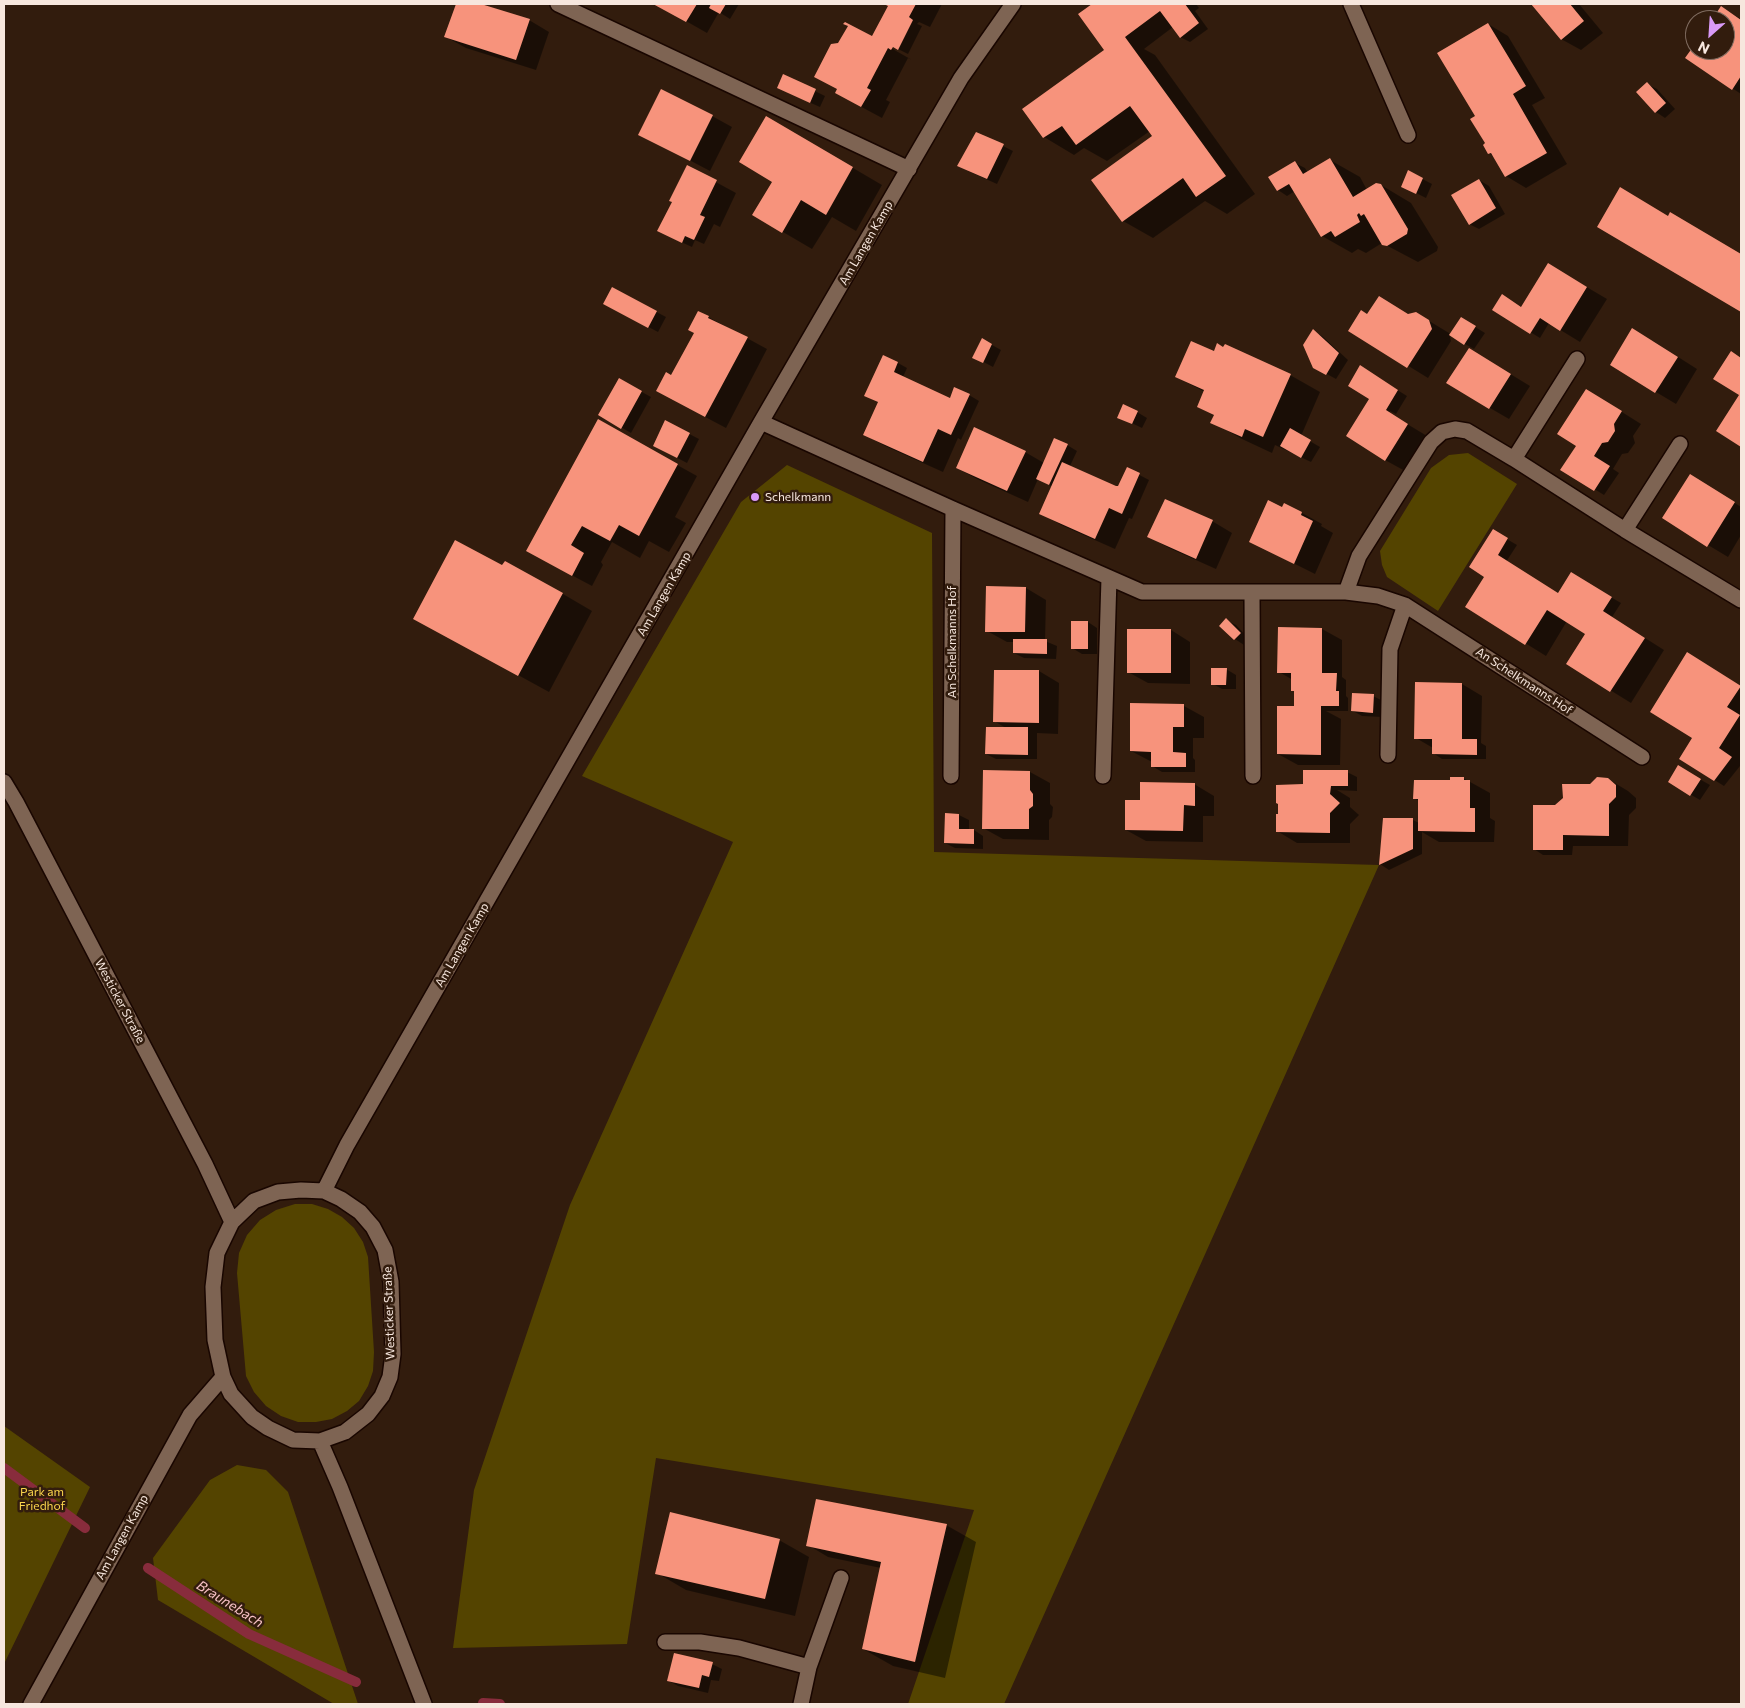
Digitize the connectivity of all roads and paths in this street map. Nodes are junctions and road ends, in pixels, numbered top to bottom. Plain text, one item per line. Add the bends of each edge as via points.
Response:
1 (558, 4) edge
2 (1013, 4) edge
3 (1351, 4) edge
4 (1408, 135) dead end
5 (909, 169) junction
6 (1577, 360) dead end
7 (761, 422) junction
8 (1680, 444) dead end
9 (1514, 459) junction
10 (953, 509) junction
11 (1626, 530) junction
12 (1109, 578) junction
13 (1346, 592) junction
14 (1252, 593) junction
15 (1740, 596) edge
16 (1406, 606) junction
17 (1388, 755) dead end
18 (1642, 757) dead end
19 (952, 776) dead end
20 (1103, 776) dead end
21 (1253, 776) dead end
22 (4, 782) edge
23 (324, 1191) junction
24 (232, 1222) junction
25 (223, 1377) junction
26 (320, 1441) junction
27 (841, 1578) dead end
28 (665, 1642) dead end
29 (809, 1666) junction
30 (31, 1704) edge
31 (424, 1704) edge
32 (801, 1704) edge

1 - 5 street
2 - 5 street, Am Langen Kamp via 961,78
3 - 4 street
5 - 7 street, Am Langen Kamp
6 - 9 street
7 - 10 street, An Schelkmanns Hof
7 - 23 street, Am Langen Kamp via 347,1145
8 - 11 street
9 - 11 street
9 - 13 street via 1466,431 1442,432 1432,442 1359,556
10 - 12 street, An Schelkmanns Hof
10 - 19 street, An Schelkmanns Hof
11 - 15 street
12 - 14 street, An Schelkmanns Hof via 1142,592
12 - 20 street
13 - 14 street, An Schelkmanns Hof
13 - 16 street, An Schelkmanns Hof via 1378,596
14 - 21 street
16 - 17 street via 1390,649
16 - 18 street, An Schelkmanns Hof
22 - 24 street, Westicker Straße via 205,1164
23 - 24 street, Westicker Straße via 278,1192 254,1201
23 - 26 street, Westicker Straße via 360,1212 386,1250 391,1282 393,1354 390,1377 382,1396 368,1414 345,1432
24 - 25 street, Westicker Straße via 217,1253 213,1287 215,1340
25 - 26 street, Westicker Straße via 231,1394 252,1417 268,1428 293,1440
25 - 30 street, Am Langen Kamp via 190,1415
26 - 31 street
27 - 29 street
28 - 29 street via 700,1642 739,1648
29 - 32 street

